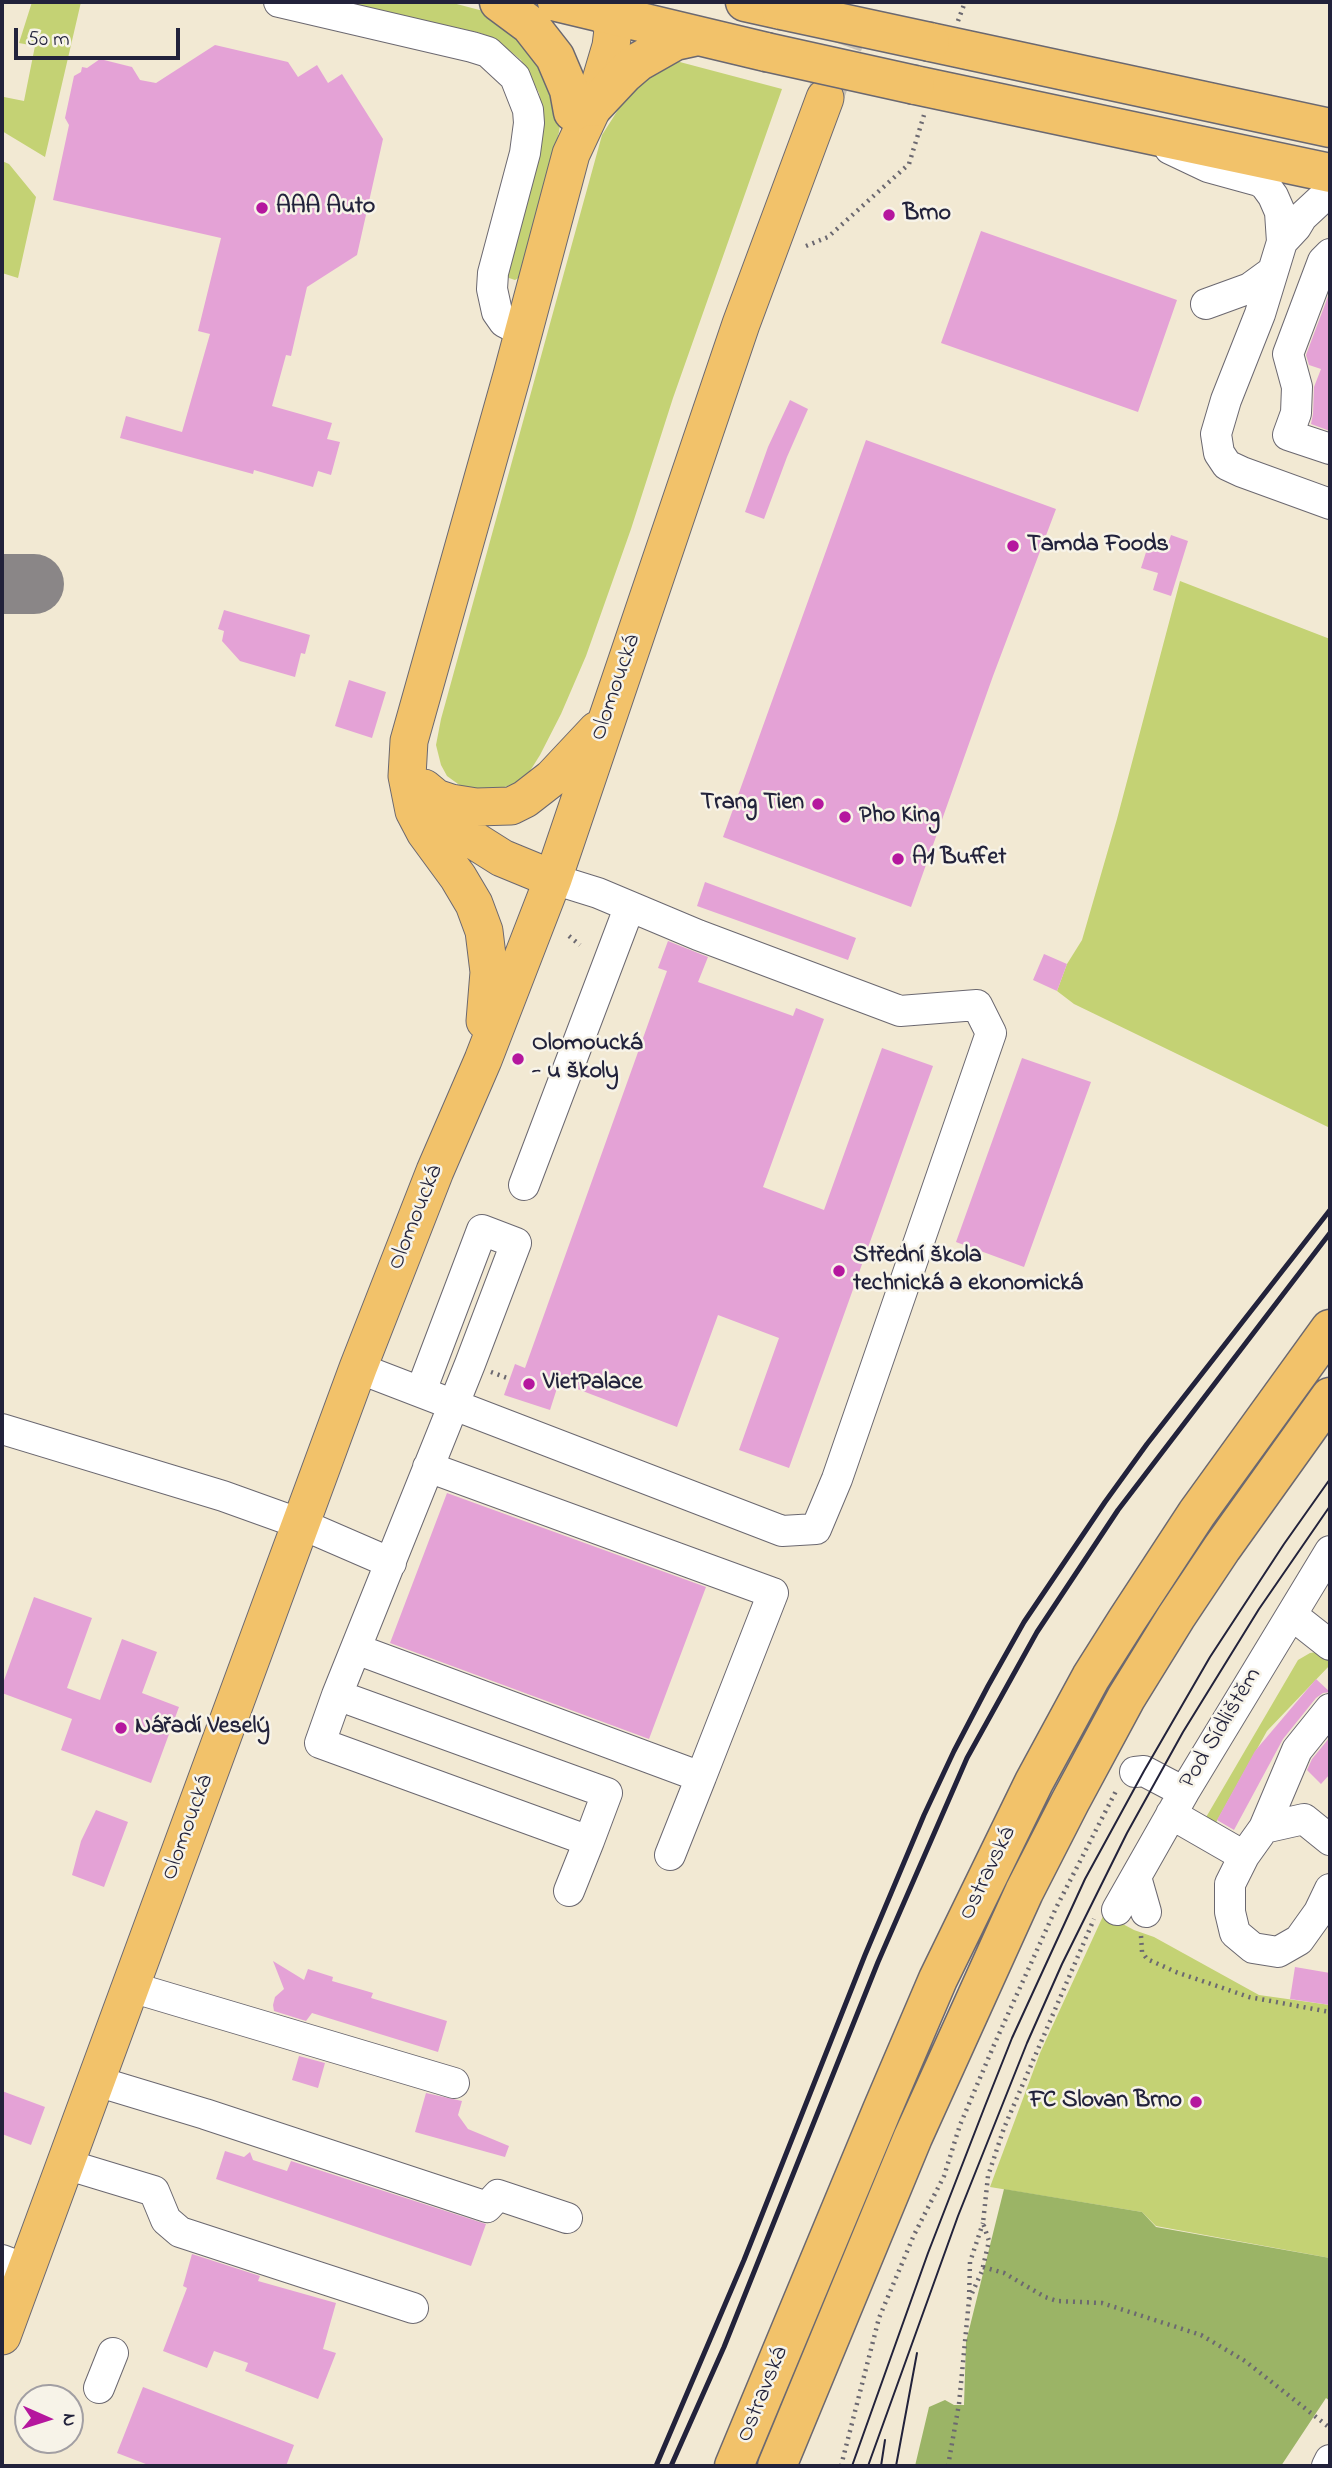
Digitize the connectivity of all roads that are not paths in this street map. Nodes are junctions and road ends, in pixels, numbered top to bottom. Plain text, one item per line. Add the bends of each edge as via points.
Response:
1 (279, 2) edge
2 (499, 2) edge
3 (557, 2) edge
4 (609, 6) edge
5 (763, 6) edge
6 (698, 36) junction
7 (825, 98) tunnel mouth
8 (583, 109) junction
9 (1330, 128) edge
10 (1143, 132) junction
11 (1330, 173) edge
12 (1330, 191) edge
13 (1282, 242) junction
14 (1330, 254) edge
15 (1272, 272) junction
16 (1206, 304) dead end
17 (523, 332) junction
18 (1330, 449) edge
19 (1330, 504) edge
20 (607, 718) junction
21 (414, 721) junction
22 (419, 784) junction
23 (553, 879) junction
24 (629, 908) junction
25 (483, 1060) junction
26 (524, 1185) dead end
27 (1330, 1329) edge
28 (358, 1368) junction
29 (421, 1391) junction
30 (1330, 1397) edge
31 (454, 1403) junction
32 (2, 1429) edge
33 (428, 1467) junction
34 (302, 1524) junction
35 (1330, 1551) edge
36 (391, 1563) junction
37 (1292, 1615) junction
38 (1330, 1645) edge
39 (356, 1648) junction
40 (337, 1695) junction
41 (1330, 1709) edge
42 (624, 1748) junction
43 (1135, 1772) road end
44 (701, 1777) junction
45 (607, 1793) junction
46 (1178, 1803) junction
47 (1264, 1828) junction
48 (1330, 1839) edge
49 (589, 1841) junction
50 (670, 1855) dead end
51 (1244, 1856) junction
52 (1330, 1889) edge
53 (569, 1891) dead end
54 (1132, 1911) road end
55 (131, 1987) junction
56 (96, 2081) junction
57 (454, 2083) dead end
58 (65, 2164) junction
59 (567, 2218) dead end
60 (14, 2265) edge
61 (413, 2308) dead end
62 (2, 2336) edge
63 (113, 2353) dead end
64 (99, 2388) dead end
65 (1330, 2459) edge
66 (734, 2466) edge
67 (777, 2466) edge
68 (1327, 2466) edge

1 - 17 street via 488,52 515,77 529,123 492,289 504,322
2 - 8 highway via 530,25 555,57
3 - 4 highway
4 - 6 highway
4 - 8 main road via 588,37
5 - 9 highway, bridge
6 - 8 highway via 675,41 646,57
6 - 10 highway, bridge via 920,97
7 - 20 main road, Olomoucká via 741,324
8 - 17 main road
10 - 11 highway
10 - 13 street via 1208,167 1265,185 1280,212
12 - 13 street
13 - 15 street
14 - 18 street via 1323,261 1288,354 1297,387 1289,435
15 - 16 street via 1250,288
15 - 19 street via 1216,434 1219,453 1227,466
17 - 21 main road
20 - 22 main road via 552,778 511,806 451,803
20 - 23 main road, Olomoucká
21 - 22 main road via 411,756
21 - 25 main road via 407,759 415,811 474,904 484,931 489,972
22 - 23 main road via 429,803 456,829 502,858
23 - 24 street
23 - 25 main road, Olomoucká
24 - 26 street
24 - 31 street via 900,1011 977,1006 991,1033 837,1479 816,1529 782,1531
25 - 28 main road, Olomoucká
27 - 66 highway, Ostravská via 1148,1586 1091,1677 1034,1782 938,1979
28 - 29 street
28 - 34 main road, Olomoucká
29 - 31 street
29 - 31 street via 482,1230 516,1243
30 - 67 highway, Ostravská via 1176,1616 1070,1802 913,2137
31 - 33 street
32 - 34 street
33 - 36 street
33 - 44 street via 773,1592
34 - 36 street
34 - 55 main road, Olomoucká
35 - 37 street, Pod Sídlištěm
36 - 39 street
37 - 38 street
37 - 46 street, Pod Sídlištěm
39 - 40 street
39 - 42 street
40 - 45 street
40 - 49 street via 320,1743
41 - 47 street via 1297,1750
42 - 44 street
42 - 45 street
43 - 46 street via 1144,1771
44 - 50 street
45 - 49 street
46 - 51 street
46 - 54 street, Pod Sídlištěm via 1136,1877
47 - 48 street via 1304,1819
47 - 51 street
49 - 53 street
51 - 52 street via 1230,1884 1230,1912 1236,1933 1254,1948 1278,1952 1299,1940
55 - 56 main road, Olomoucká
55 - 57 street
56 - 58 main road, Olomoucká
56 - 59 street via 487,2207 498,2195
58 - 60 main road, Olomoucká
58 - 61 street via 154,2191 166,2220 180,2232
60 - 62 main road, Olomoucká
63 - 64 street
65 - 68 street

